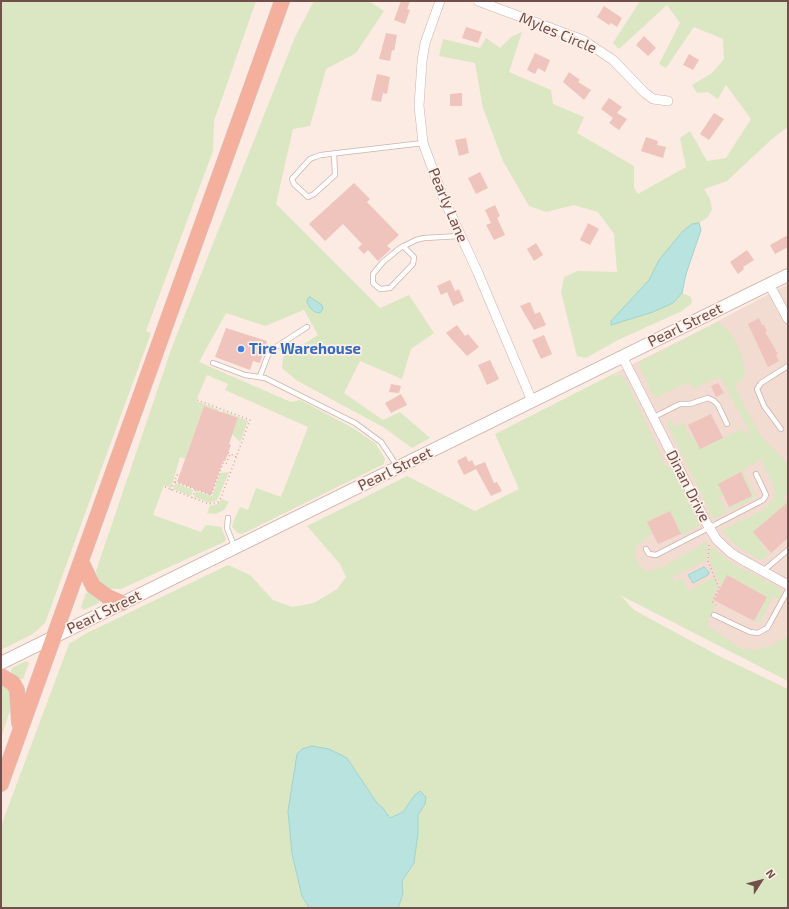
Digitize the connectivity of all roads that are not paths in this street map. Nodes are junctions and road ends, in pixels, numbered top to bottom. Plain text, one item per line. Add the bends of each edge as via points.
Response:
1 (282, 1) edge
2 (440, 1) edge
3 (478, 1) edge
4 (668, 101) dead end
5 (423, 143) junction
6 (334, 154) junction
7 (460, 236) junction
8 (403, 246) junction
9 (788, 275) edge
10 (769, 284) junction
11 (788, 318) edge
12 (307, 327) dead end
13 (622, 356) junction
14 (213, 362) dead end
15 (788, 366) edge
16 (260, 376) junction
17 (532, 400) junction
18 (654, 417) junction
19 (727, 424) dead end
20 (780, 429) dead end
21 (398, 467) junction
22 (756, 474) dead end
23 (228, 518) dead end
24 (711, 531) junction
25 (235, 548) junction
26 (646, 549) dead end
27 (788, 550) edge
28 (81, 561) junction
29 (763, 571) junction
30 (788, 585) edge
31 (788, 590) edge
32 (122, 604) junction
33 (714, 615) dead end
34 (54, 636) junction
35 (1, 663) edge
36 (1, 676) edge
37 (19, 735) junction
38 (1, 784) edge

1 - 28 highway
2 - 5 street, Pearly Lane via 426,43 422,65 419,106
3 - 4 street, Myles Circle via 584,40 613,60 653,99
5 - 6 lane
5 - 7 street, Pearly Lane
6 - 6 lane via 310,159 294,175 294,184 308,197 335,175
7 - 8 lane via 424,238
7 - 17 street, Pearly Lane
8 - 8 lane via 373,274 374,283 380,289 393,286 413,264 414,257
9 - 10 main road, Pearl Street
10 - 11 street
10 - 13 main road, Pearl Street
12 - 16 lane via 273,349
13 - 17 main road, Pearl Street
13 - 18 street, Dinan Drive
14 - 16 lane via 245,375
15 - 20 lane via 761,383 758,389 764,406
16 - 21 lane via 356,422 381,442
17 - 21 main road, Pearl Street
18 - 19 lane via 680,404 690,404 708,398 718,406
18 - 24 street, Dinan Drive
21 - 25 main road, Pearl Street
22 - 24 lane via 765,492 765,498
23 - 25 lane via 227,528
24 - 26 lane via 656,555 649,554
24 - 29 street, Dinan Drive via 731,553
25 - 32 main road, Pearl Street
27 - 29 lane
28 - 32 highway via 93,586
28 - 34 highway
29 - 30 street, Dinan Drive
31 - 33 lane via 767,628 758,633 750,632
32 - 34 main road, Pearl Street
34 - 35 main road, Pearl Street
34 - 37 highway
36 - 37 highway via 17,690 20,710
37 - 38 highway

